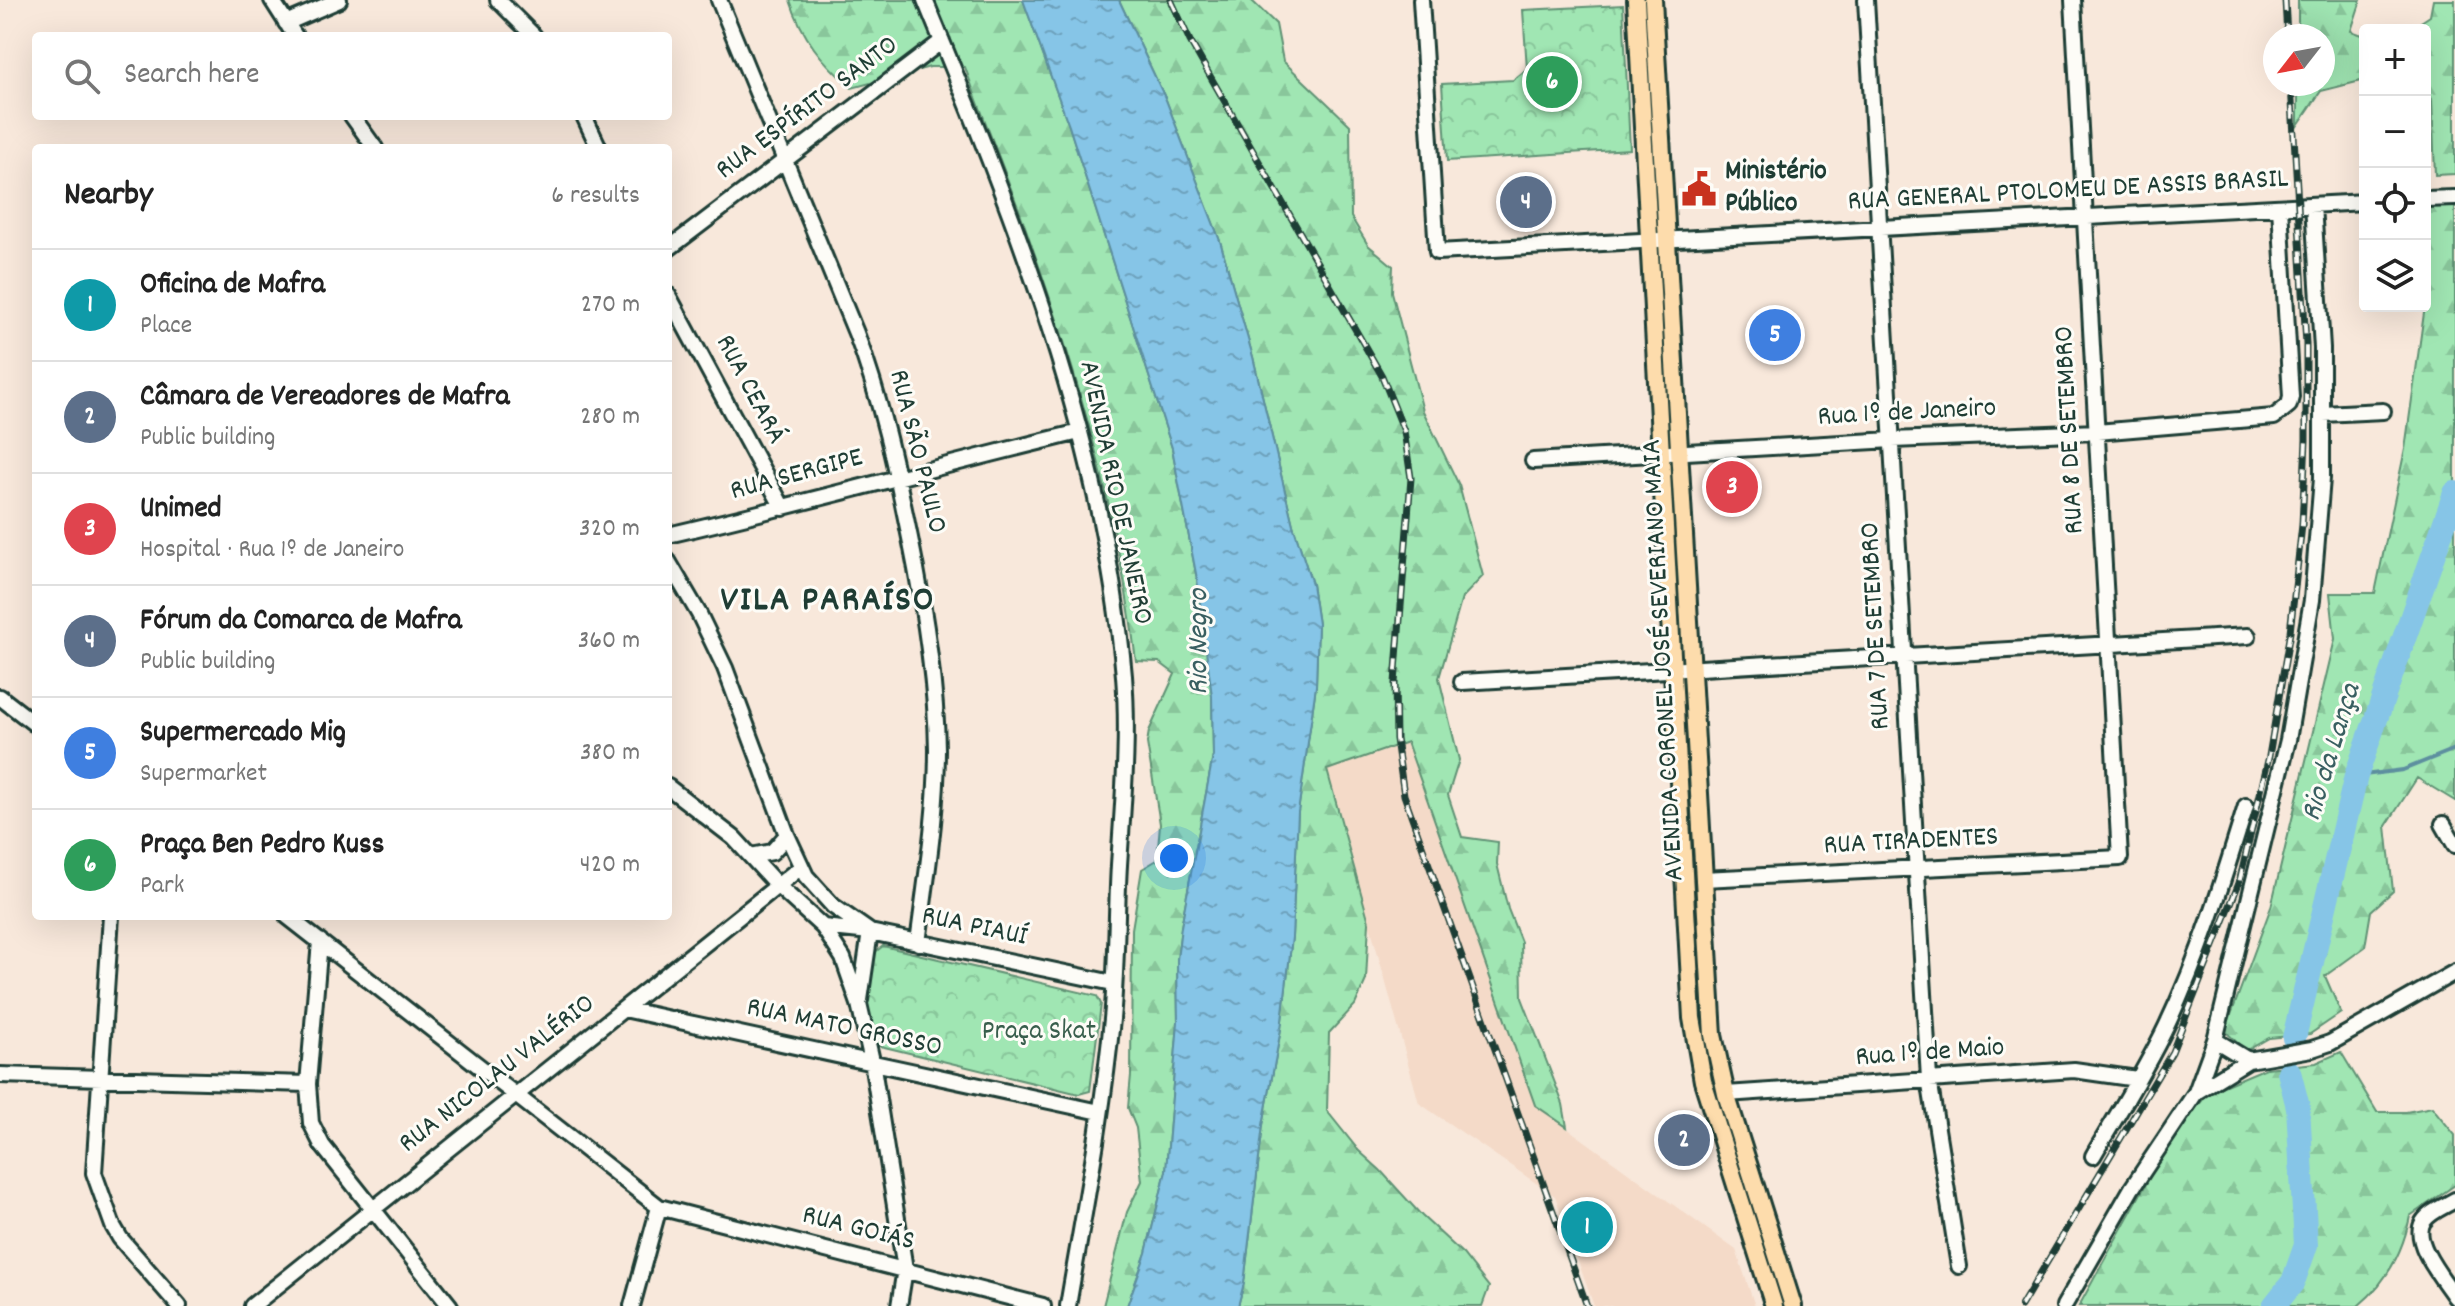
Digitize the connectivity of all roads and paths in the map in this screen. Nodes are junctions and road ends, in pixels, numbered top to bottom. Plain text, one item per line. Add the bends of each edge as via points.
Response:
1 (272, 0) edge
2 (339, 0) edge
3 (498, 0) edge
4 (719, 0) edge
5 (925, 0) edge
6 (1421, 0) edge
7 (1636, 0) edge
8 (1653, 0) edge
9 (1866, 0) edge
10 (2073, 0) edge
11 (291, 30) edge
12 (530, 32) edge
13 (942, 41) junction
14 (355, 120) edge
15 (586, 120) edge
16 (372, 144) edge
17 (597, 144) edge
18 (784, 158) junction
19 (2455, 198) edge
20 (2431, 199) edge
21 (2359, 202) edge
22 (2313, 205) junction
23 (2280, 207) junction
24 (2085, 217) junction
25 (1880, 227) junction
26 (1667, 238) junction
27 (1649, 239) junction
28 (672, 246) edge
29 (672, 302) edge
30 (2383, 411) dead end
31 (2323, 414) junction
32 (1080, 432) junction
33 (2097, 432) junction
34 (1892, 440) junction
35 (1679, 452) junction
36 (1661, 454) junction
37 (1533, 461) dead end
38 (898, 476) junction
39 (783, 508) junction
40 (672, 534) edge
41 (672, 568) edge
42 (2248, 636) dead end
43 (2109, 644) junction
44 (1905, 656) junction
45 (1691, 668) junction
46 (1673, 670) junction
47 (1462, 682) dead end
48 (0, 697) edge
49 (32, 722) edge
50 (672, 790) edge
51 (2246, 806) dead end
52 (2443, 824) dead end
53 (787, 835) junction
54 (2455, 845) edge
55 (751, 856) junction
56 (2120, 858) joint
57 (801, 867) junction
58 (1917, 869) junction
59 (1703, 879) junction
60 (778, 886) junction
61 (111, 920) edge
62 (292, 920) edge
63 (823, 927) junction
64 (870, 932) junction
65 (320, 941) junction
66 (918, 943) junction
67 (2455, 972) edge
68 (1113, 983) junction
69 (859, 1004) junction
70 (624, 1009) junction
71 (2215, 1040) junction
72 (2248, 1060) junction
73 (872, 1061) junction
74 (0, 1075) edge
75 (99, 1079) junction
76 (1929, 1079) junction
77 (2137, 1079) junction
78 (308, 1084) junction
79 (2196, 1092) junction
80 (1726, 1094) junction
81 (515, 1095) junction
82 (1100, 1112) junction
83 (2093, 1156) dead end
84 (2455, 1200) edge
85 (659, 1207) junction
86 (372, 1208) junction
87 (1959, 1266) dead end
88 (905, 1269) junction
89 (2455, 1297) edge
90 (179, 1306) edge
91 (252, 1306) edge
92 (450, 1306) edge
93 (632, 1306) edge
94 (899, 1306) edge
95 (1043, 1306) edge
96 (1068, 1306) edge
97 (1774, 1306) edge
98 (1793, 1306) edge
99 (2064, 1306) edge

1 - 11 street
2 - 11 street
3 - 12 street
4 - 18 street, RUA SÃO PAULO
5 - 13 street, AVENIDA RIO DE JANEIRO
6 - 27 street, RUA GENERAL PTOLOMEU DE ASSIS BRASIL via 1437,252
7 - 27 main road, AVENIDA CORONEL JOSÉ SEVERIANO MAIA
8 - 26 main road, AVENIDA CORONEL JOSÉ SEVERIANO MAIA
9 - 25 street, RUA 7 DE SETEMBRO
10 - 24 street, RUA 8 DE SETEMBRO
13 - 18 street, RUA ESPÍRITO SANTO
13 - 32 street, AVENIDA RIO DE JANEIRO via 1028,259
14 - 16 street
15 - 17 street
18 - 28 street, RUA ESPÍRITO SANTO
18 - 38 street, RUA SÃO PAULO via 869,366
19 - 20 street
21 - 22 street, RUA GENERAL PTOLOMEU DE ASSIS BRASIL
22 - 23 street, RUA GENERAL PTOLOMEU DE ASSIS BRASIL
22 - 31 street
23 - 24 street, RUA GENERAL PTOLOMEU DE ASSIS BRASIL
23 - 33 street, Rua 1º de Janeiro via 2289,405 2263,419
24 - 25 street, RUA GENERAL PTOLOMEU DE ASSIS BRASIL
24 - 33 street, RUA 8 DE SETEMBRO
25 - 26 street, RUA GENERAL PTOLOMEU DE ASSIS BRASIL
25 - 34 street, RUA 7 DE SETEMBRO
26 - 27 street, RUA GENERAL PTOLOMEU DE ASSIS BRASIL
26 - 35 main road, AVENIDA CORONEL JOSÉ SEVERIANO MAIA
27 - 36 main road, AVENIDA CORONEL JOSÉ SEVERIANO MAIA
29 - 39 street, RUA CEARÁ
30 - 31 street
31 - 71 street via 2319,538 2304,652 2276,794
32 - 38 street, RUA SERGIPE
32 - 68 street, AVENIDA RIO DE JANEIRO via 1110,567 1124,676 1126,752
33 - 34 street, Rua 1º de Janeiro
33 - 43 street, RUA 8 DE SETEMBRO
34 - 35 street, Rua 1º de Janeiro
34 - 44 street, RUA 7 DE SETEMBRO
35 - 36 street, Rua 1º de Janeiro
35 - 45 main road, AVENIDA CORONEL JOSÉ SEVERIANO MAIA
36 - 37 street, Rua 1º de Janeiro
36 - 46 main road, AVENIDA CORONEL JOSÉ SEVERIANO MAIA
38 - 39 street, RUA SERGIPE
38 - 66 street, RUA SÃO PAULO via 927,632 937,748
39 - 40 street, RUA SERGIPE
41 - 53 street via 725,668
42 - 43 street
43 - 44 street
43 - 56 street, RUA 8 DE SETEMBRO
44 - 45 street
44 - 58 street, RUA 7 DE SETEMBRO
45 - 46 street
45 - 59 main road, AVENIDA CORONEL JOSÉ SEVERIANO MAIA
46 - 47 street
46 - 97 main road, AVENIDA CORONEL JOSÉ SEVERIANO MAIA via 1694,1039
48 - 49 street
50 - 55 street
51 - 77 street via 2186,983
52 - 54 street
53 - 55 street via 772,852
53 - 57 street
55 - 60 street
56 - 58 street, RUA TIRADENTES
57 - 60 street, RUA NICOLAU VALÉRIO
57 - 64 street via 833,906
58 - 59 street, RUA TIRADENTES
58 - 76 street, RUA 7 DE SETEMBRO
59 - 80 main road, AVENIDA CORONEL JOSÉ SEVERIANO MAIA via 1713,1035
60 - 63 street
60 - 70 street, RUA NICOLAU VALÉRIO
61 - 75 street
62 - 65 street
63 - 64 street, RUA PIAUÍ
63 - 69 street via 843,958
64 - 66 street, RUA PIAUÍ
64 - 69 street
65 - 78 street
65 - 81 street
66 - 68 street, RUA PIAUÍ
67 - 72 street via 2330,1043
68 - 82 street, AVENIDA RIO DE JANEIRO
69 - 73 street
70 - 73 street, RUA MATO GROSSO
70 - 81 street, RUA NICOLAU VALÉRIO
71 - 72 street
71 - 79 street
72 - 79 street
73 - 82 street, RUA MATO GROSSO
73 - 88 street
74 - 75 street
75 - 78 street
75 - 90 street via 96,1185 120,1238
76 - 77 street, Rua 1º de Maio via 2074,1070
76 - 80 street, Rua 1º de Maio
76 - 87 street, RUA 7 DE SETEMBRO
77 - 83 street
78 - 86 street via 315,1134
79 - 99 street
80 - 98 main road, AVENIDA CORONEL JOSÉ SEVERIANO MAIA
81 - 85 street
81 - 86 street, RUA NICOLAU VALÉRIO
82 - 96 street, AVENIDA RIO DE JANEIRO
84 - 89 street via 2423,1221 2419,1232 2428,1257
85 - 88 street, RUA GOIÁS
85 - 93 street
86 - 91 street, RUA NICOLAU VALÉRIO
86 - 92 street
88 - 94 street
88 - 95 street, RUA GOIÁS

